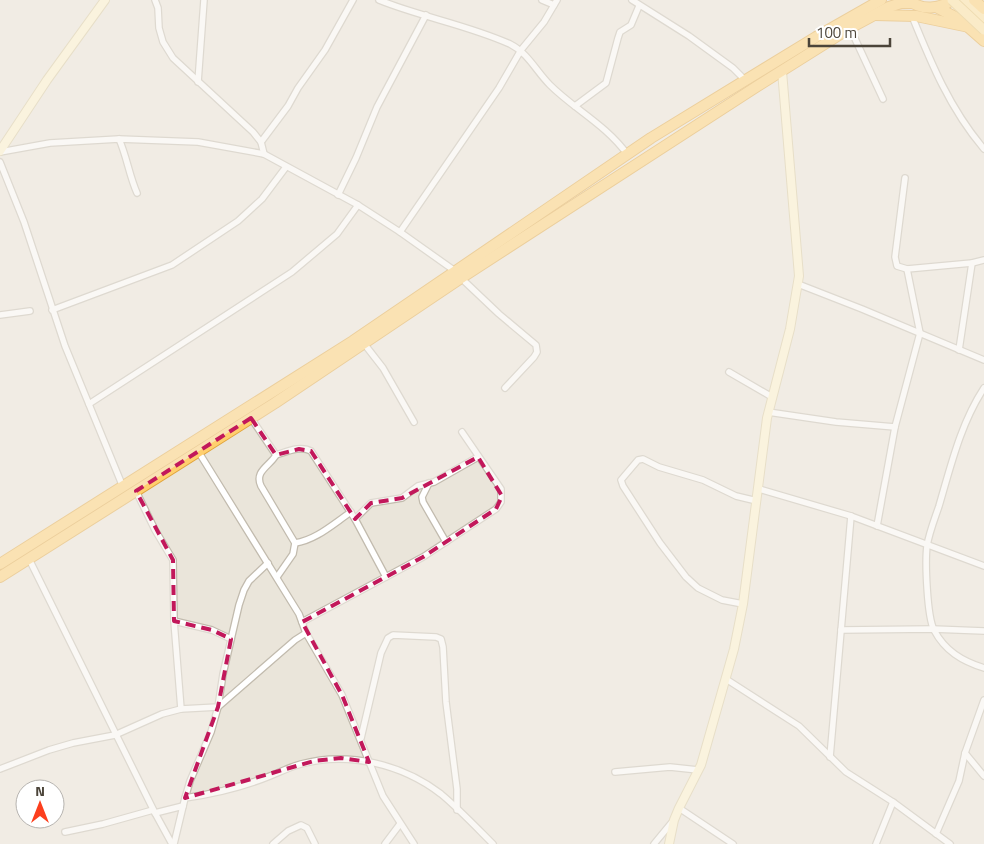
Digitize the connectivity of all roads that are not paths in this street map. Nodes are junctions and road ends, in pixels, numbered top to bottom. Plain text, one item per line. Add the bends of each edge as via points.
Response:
1 (106, 0) edge
2 (155, 0) edge
3 (204, 0) edge
4 (353, 0) edge
5 (379, 0) edge
6 (542, 0) edge
7 (632, 0) edge
8 (952, 0) edge
9 (964, 0) edge
10 (878, 1) edge
11 (910, 1) edge
12 (555, 2) edge
13 (639, 6) junction
14 (938, 8) junction
15 (426, 15) junction
16 (874, 15) junction
17 (912, 16) junction
18 (984, 18) edge
19 (850, 28) junction
20 (969, 28) junction
21 (984, 30) edge
22 (984, 41) edge
23 (521, 50) junction
24 (782, 70) junction
25 (745, 80) junction
26 (198, 82) junction
27 (883, 98) dead end
28 (575, 106) junction
29 (119, 140) junction
30 (261, 142) junction
31 (984, 149) edge
32 (0, 152) edge
33 (264, 154) junction
34 (627, 154) junction
35 (0, 162) edge
36 (286, 167) junction
37 (905, 178) dead end
38 (137, 193) dead end
39 (338, 195) junction
40 (358, 205) junction
41 (400, 232) junction
42 (984, 260) edge
43 (972, 263) junction
44 (908, 269) junction
45 (458, 274) junction
46 (798, 284) junction
47 (52, 310) junction
48 (30, 311) dead end
49 (0, 315) edge
50 (920, 333) junction
51 (361, 340) junction
52 (959, 350) junction
53 (984, 360) edge
54 (729, 372) dead end
55 (505, 388) dead end
56 (984, 388) edge
57 (772, 396) junction
58 (89, 404) junction
59 (768, 412) junction
60 (251, 418) junction
61 (414, 422) dead end
62 (895, 427) junction
63 (462, 432) dead end
64 (198, 451) junction
65 (276, 455) junction
66 (478, 457) junction
67 (429, 483) junction
68 (123, 487) junction
69 (758, 489) junction
70 (136, 490) junction
71 (757, 501) junction
72 (351, 512) junction
73 (851, 516) junction
74 (355, 519) junction
75 (877, 526) junction
76 (446, 542) junction
77 (295, 543) junction
78 (927, 545) junction
79 (29, 559) junction
80 (268, 563) junction
81 (0, 564) edge
82 (984, 566) edge
83 (0, 577) edge
84 (277, 577) junction
85 (386, 577) junction
86 (743, 604) junction
87 (174, 621) junction
88 (302, 622) junction
89 (933, 629) junction
90 (842, 630) junction
91 (984, 631) edge
92 (306, 633) junction
93 (231, 639) junction
94 (984, 668) edge
95 (726, 679) junction
96 (984, 700) edge
97 (218, 707) junction
98 (181, 709) junction
99 (115, 735) junction
100 (360, 740) junction
101 (965, 753) junction
102 (830, 757) junction
103 (369, 762) junction
104 (0, 769) edge
105 (698, 770) junction
106 (615, 772) dead end
107 (984, 776) edge
108 (185, 798) junction
109 (893, 802) junction
110 (183, 806) junction
111 (679, 808) junction
112 (457, 810) junction
113 (154, 811) junction
114 (674, 820) junction
115 (400, 824) junction
116 (65, 832) dead end
117 (936, 834) junction
118 (173, 844) edge
119 (273, 844) edge
120 (315, 844) edge
121 (385, 844) edge
122 (414, 844) edge
123 (493, 844) edge
124 (654, 844) edge
125 (669, 844) edge
126 (733, 844) edge
127 (876, 844) edge
128 (950, 844) edge

1 - 32 street via 47,80
2 - 26 street via 164,42 173,58
3 - 26 street
4 - 30 street via 325,50
5 - 15 street
6 - 12 street
7 - 13 street
8 - 14 highway
8 - 21 main road, bridge
9 - 18 main road
10 - 25 highway
11 - 14 highway
11 - 16 highway
12 - 23 street via 544,22
13 - 25 street via 689,36
13 - 28 street via 631,25 620,32 606,83
14 - 20 highway via 952,14
15 - 23 street
15 - 39 street via 377,107
16 - 17 highway
16 - 19 highway
17 - 20 highway
17 - 31 street via 951,104
19 - 24 highway
19 - 27 street
20 - 22 highway
23 - 28 street via 550,85
23 - 41 street via 499,88
24 - 45 highway
24 - 46 street
25 - 34 highway
26 - 30 street via 229,108
28 - 34 street
29 - 32 street via 50,143
29 - 33 street via 198,142
29 - 38 street
30 - 33 street
33 - 36 street
34 - 45 highway
35 - 47 street via 24,222
36 - 39 street
36 - 47 street via 262,199 238,221 172,265
37 - 44 street via 895,257 897,266
39 - 40 street
40 - 41 street
40 - 58 street via 337,234 292,272
41 - 45 street
42 - 43 street
43 - 44 street
43 - 52 street
44 - 50 street
45 - 51 highway
45 - 55 street via 536,345 534,357
46 - 50 street
46 - 57 street
47 - 58 street
48 - 49 street
50 - 52 street
50 - 62 street
51 - 60 highway
51 - 61 street via 383,368
51 - 68 highway
52 - 53 street
54 - 57 street
56 - 78 street via 968,418 952,461
57 - 59 street
58 - 68 street
59 - 62 street
59 - 69 street
60 - 64 highway
60 - 65 street
62 - 75 street
63 - 66 street
64 - 70 highway
64 - 80 street
65 - 72 street via 307,448 311,451
65 - 77 street via 260,472 259,482
66 - 67 street
66 - 76 street via 501,490 501,502 496,509
67 - 74 street via 418,486 402,498 371,503
67 - 76 street via 423,502
68 - 81 highway
69 - 71 street
69 - 73 street
70 - 79 highway
70 - 87 street via 173,560
71 - 86 street
71 - 86 street via 736,496 703,480 643,459 638,460 621,480 660,543 686,577 698,588 722,600
72 - 74 street
72 - 77 street via 316,537
73 - 75 street
73 - 90 street
74 - 85 street
75 - 78 street
76 - 85 street
77 - 84 street via 293,554
78 - 82 street
78 - 89 street via 927,592
79 - 83 highway
79 - 99 street
80 - 84 street
80 - 93 street via 244,590
84 - 88 street
85 - 88 street
86 - 95 street
87 - 93 street via 212,630
87 - 98 street
88 - 92 street
89 - 90 street
89 - 91 street
89 - 94 street via 952,653 964,662
90 - 102 street
92 - 97 street
92 - 100 street via 342,695
93 - 97 street
95 - 102 street via 799,726
95 - 105 street
96 - 101 street
97 - 98 street
97 - 108 street
98 - 99 street
99 - 104 street via 49,750
99 - 113 street
100 - 103 street
100 - 112 street via 381,653 388,638 393,634 441,639
101 - 107 street
101 - 117 street via 959,782
102 - 109 street via 846,772
103 - 108 street via 341,758 314,761 224,790
103 - 112 street via 398,769 430,786
103 - 115 street via 383,796
105 - 106 street via 670,767
105 - 111 street
108 - 110 street
109 - 117 street
109 - 127 street
110 - 113 street
110 - 118 street
111 - 114 street
111 - 126 street
112 - 123 street
113 - 116 street
113 - 118 street
114 - 124 street
114 - 125 street
115 - 121 street
115 - 122 street
117 - 128 street
119 - 120 street via 295,826 301,825 307,828

